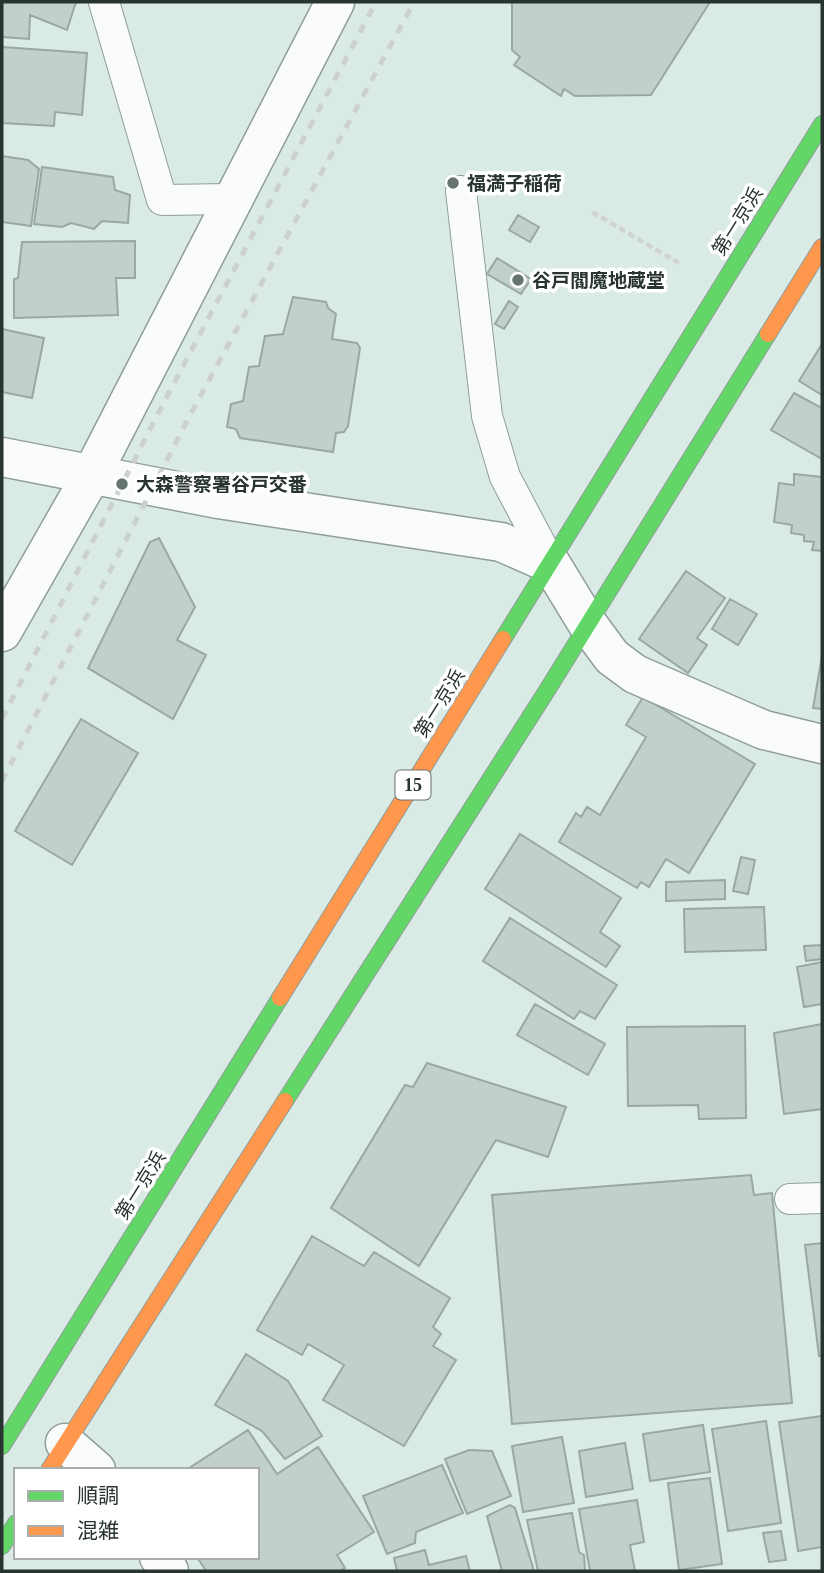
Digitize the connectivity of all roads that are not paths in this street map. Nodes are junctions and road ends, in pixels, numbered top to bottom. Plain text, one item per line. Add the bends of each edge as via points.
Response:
1 (104, 2) edge
2 (335, 2) edge
3 (822, 124) edge
4 (461, 191) dead end
5 (231, 199) junction
6 (822, 247) edge
7 (2, 457) edge
8 (92, 474) junction
9 (551, 564) junction
10 (587, 623) junction
11 (2, 632) edge
12 (822, 744) edge
13 (822, 1198) edge
14 (790, 1199) dead end
15 (2, 1446) edge
16 (57, 1456) edge
17 (90, 1468) edge
18 (14, 1526) edge
19 (2, 1546) edge

1 - 5 lane via 162,200
2 - 5 street
3 - 9 highway, 第一京浜 / 15
4 - 9 lane via 487,416 505,477
5 - 8 street
6 - 10 highway
7 - 8 street
8 - 9 street via 218,499 501,542
8 - 11 street
9 - 10 street
9 - 15 highway, 第一京浜 / 15
10 - 12 street via 612,657 635,674 764,730
10 - 16 highway
13 - 14 lane
16 - 17 street
18 - 19 highway

